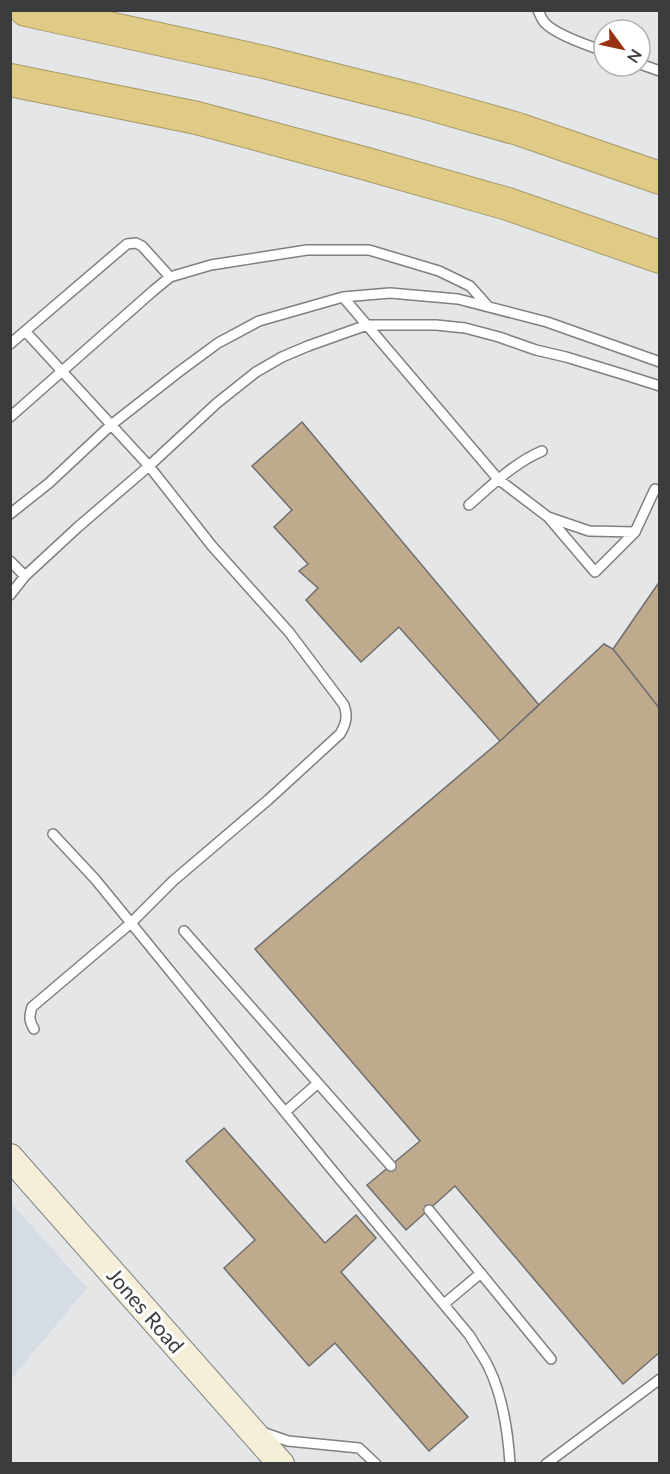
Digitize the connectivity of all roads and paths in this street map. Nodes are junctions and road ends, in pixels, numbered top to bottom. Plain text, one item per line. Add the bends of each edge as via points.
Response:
1 (26, 10) edge
2 (538, 10) edge
3 (592, 47) edge
4 (10, 80) edge
5 (660, 178) edge
6 (660, 257) edge
7 (170, 278) junction
8 (343, 297) junction
9 (487, 306) junction
10 (367, 325) junction
11 (25, 331) junction
12 (10, 344) edge
13 (660, 362) edge
14 (62, 372) junction
15 (660, 386) edge
16 (10, 417) edge
17 (111, 425) junction
18 (542, 450) dead end
19 (149, 466) junction
20 (498, 479) junction
21 (655, 489) dead end
22 (469, 505) dead end
23 (10, 514) edge
24 (548, 517) junction
25 (635, 532) junction
26 (10, 561) edge
27 (25, 576) junction
28 (10, 595) edge
29 (53, 834) dead end
30 (131, 923) junction
31 (184, 931) dead end
32 (34, 1029) dead end
33 (318, 1083) junction
34 (285, 1112) junction
35 (10, 1157) edge
36 (391, 1166) dead end
37 (429, 1210) dead end
38 (481, 1273) junction
39 (444, 1304) junction
40 (551, 1359) dead end
41 (660, 1379) edge
42 (248, 1427) junction
43 (281, 1464) edge
44 (376, 1464) edge
45 (510, 1464) edge
46 (546, 1464) edge

1 - 5 highway via 264,62 419,101 518,129
2 - 3 lane via 553,30
4 - 6 highway via 197,118 355,161 508,204
7 - 9 lane via 211,265 307,250 369,250 439,270 470,286
7 - 11 lane via 142,246 127,244
7 - 14 lane
8 - 9 lane via 390,293 458,298
8 - 10 lane
8 - 17 lane via 259,321 218,343
9 - 13 lane via 547,322
10 - 15 lane via 465,328
10 - 19 lane via 282,357 256,372
10 - 20 lane
11 - 12 lane
11 - 14 lane
14 - 16 lane
14 - 17 lane
17 - 19 lane
17 - 23 lane
18 - 20 lane
19 - 27 lane
19 - 30 lane via 212,546 296,640 344,705 346,720 340,734
20 - 22 lane
20 - 24 lane
21 - 25 lane
24 - 25 lane via 590,531
24 - 25 lane via 596,572
26 - 27 lane
27 - 28 lane
29 - 30 lane
30 - 32 lane via 32,1007 30,1023
30 - 34 lane
31 - 33 lane
33 - 34 lane
33 - 36 lane
34 - 39 lane
35 - 42 street, Jones Road
37 - 38 lane
38 - 39 lane
38 - 40 lane
39 - 45 lane via 489,1367 502,1406
41 - 46 lane
42 - 43 street, Jones Road
42 - 44 lane via 288,1441 359,1448

